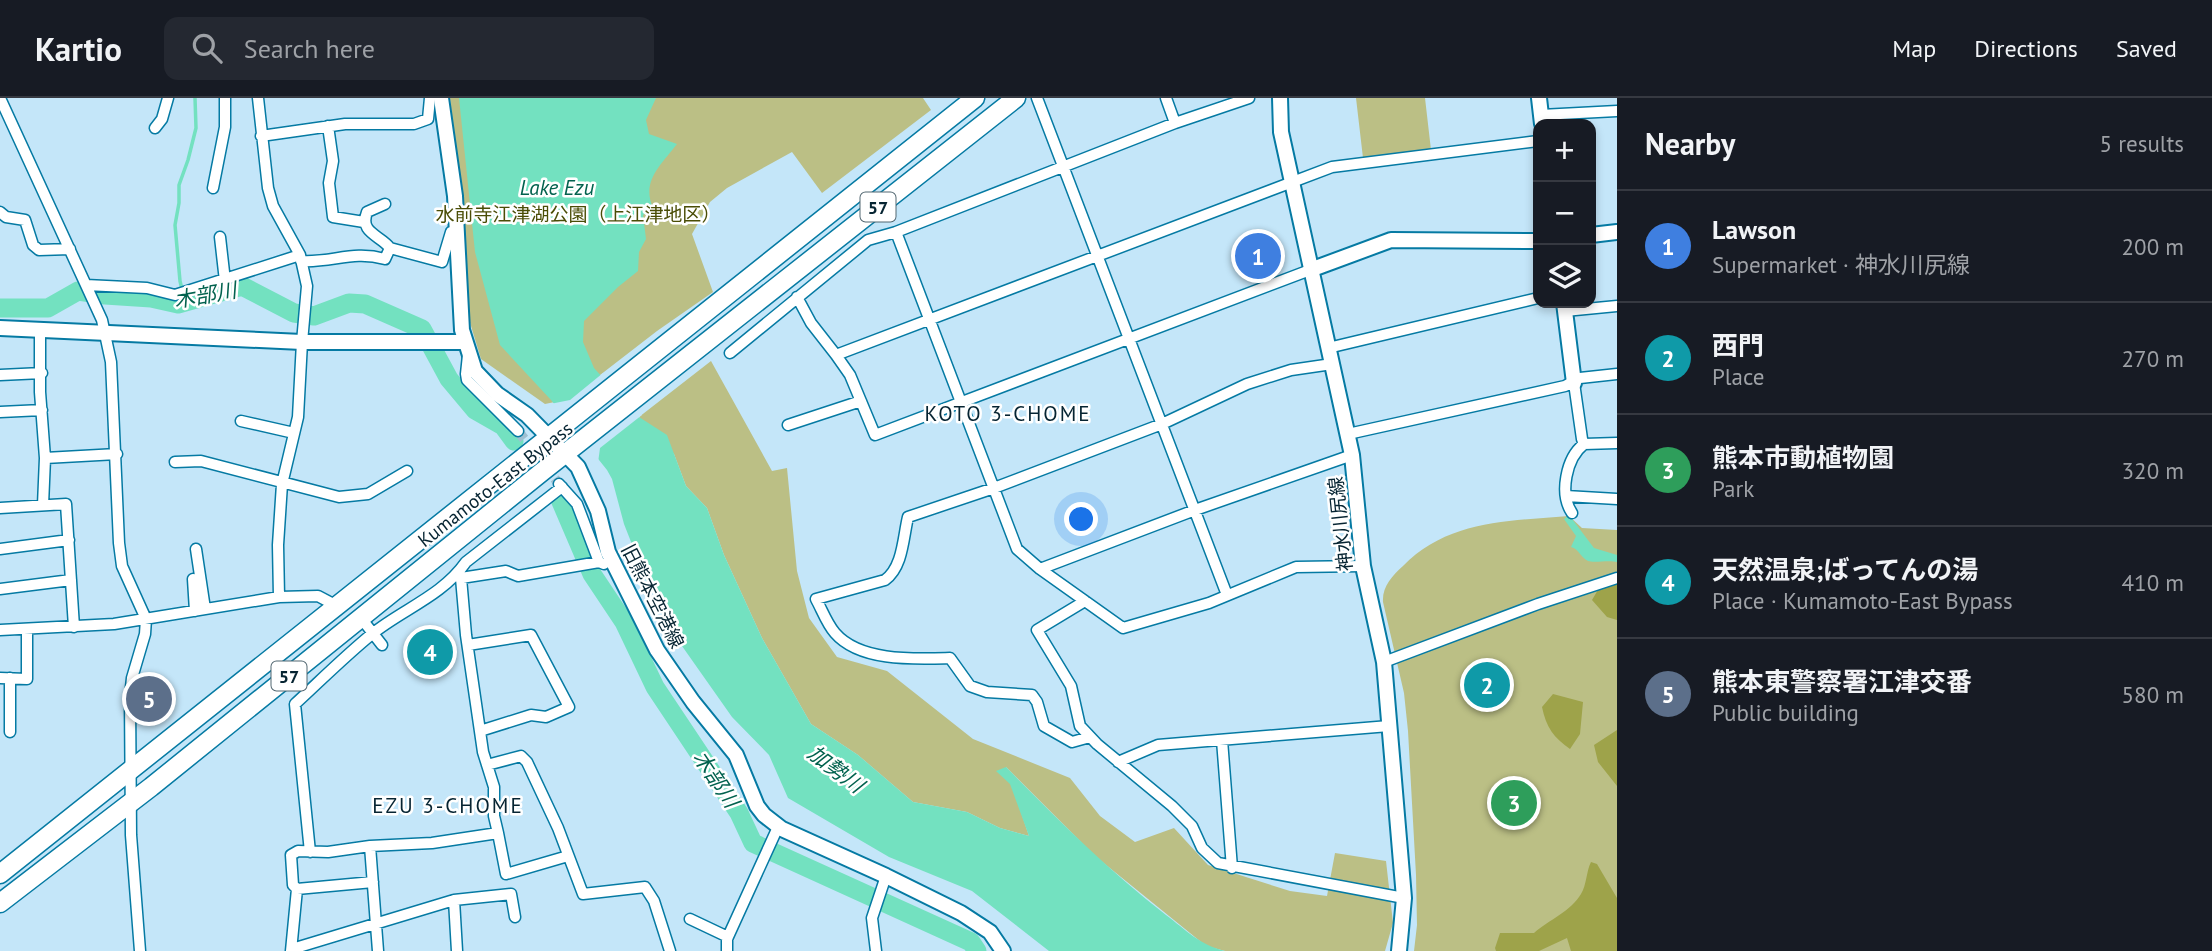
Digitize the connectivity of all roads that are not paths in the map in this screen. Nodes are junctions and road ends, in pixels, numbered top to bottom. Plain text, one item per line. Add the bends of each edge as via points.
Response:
1 (168, 98) edge
2 (225, 98) edge
3 (258, 98) edge
4 (429, 98) edge
5 (441, 98) edge
6 (975, 98) edge
7 (1016, 98) edge
8 (1037, 98) edge
9 (1166, 98) edge
10 (1249, 98) edge
11 (1280, 98) edge
12 (1539, 98) edge
13 (0, 99) edge
14 (1231, 101) edge
15 (1617, 111) edge
16 (1542, 119) edge
17 (1550, 119) edge
18 (1175, 123) junction
19 (328, 127) junction
20 (155, 128) dead end
21 (261, 136) junction
22 (1533, 142) edge
23 (1063, 167) junction
24 (1291, 181) junction
25 (213, 188) dead end
26 (385, 204) dead end
27 (0, 212) edge
28 (365, 222) junction
29 (855, 225) junction
30 (458, 231) junction
31 (896, 232) junction
32 (1617, 232) edge
33 (1596, 235) edge
34 (220, 237) dead end
35 (868, 240) junction
36 (1533, 241) edge
37 (390, 248) junction
38 (70, 249) junction
39 (1097, 256) junction
40 (301, 258) junction
41 (1310, 270) junction
42 (225, 281) junction
43 (86, 285) junction
44 (797, 298) junction
45 (1533, 299) edge
46 (1596, 306) edge
47 (1617, 306) edge
48 (1565, 308) edge
49 (930, 318) junction
50 (0, 328) edge
51 (40, 330) junction
52 (104, 334) junction
53 (1130, 338) junction
54 (302, 342) junction
55 (467, 347) junction
56 (1328, 348) junction
57 (730, 353) dead end
58 (836, 355) junction
59 (1332, 364) junction
60 (42, 373) junction
61 (1617, 374) edge
62 (0, 375) edge
63 (1574, 383) junction
64 (861, 401) junction
65 (961, 402) junction
66 (42, 410) junction
67 (0, 412) edge
68 (241, 421) dead end
69 (1162, 424) junction
70 (788, 425) dead end
71 (518, 431) tunnel mouth
72 (554, 432) junction
73 (294, 433) junction
74 (1348, 434) junction
75 (1617, 443) edge
76 (1584, 444) junction
77 (571, 450) junction
78 (117, 454) junction
79 (1352, 455) junction
80 (45, 458) junction
81 (175, 462) dead end
82 (407, 471) dead end
83 (282, 484) junction
84 (994, 488) junction
85 (1566, 496) junction
86 (1617, 499) edge
87 (43, 505) junction
88 (0, 508) edge
89 (1195, 510) junction
90 (1572, 513) dead end
91 (69, 540) junction
92 (0, 549) edge
93 (196, 549) dead end
94 (599, 562) junction
95 (1363, 566) junction
96 (614, 567) junction
97 (1040, 569) junction
98 (459, 576) junction
99 (1617, 578) edge
100 (193, 579) dead end
101 (71, 580) junction
102 (0, 589) edge
103 (1227, 595) junction
104 (279, 597) junction
105 (1084, 601) junction
106 (337, 606) junction
107 (200, 610) junction
108 (361, 618) junction
109 (146, 619) junction
110 (74, 627) junction
111 (27, 629) junction
112 (0, 630) edge
113 (373, 633) junction
114 (382, 645) dead end
115 (468, 645) junction
116 (1384, 662) junction
117 (5, 678) edge
118 (1389, 726) junction
119 (480, 731) junction
120 (10, 732) dead end
121 (1090, 737) junction
122 (1222, 740) junction
123 (1118, 762) junction
124 (487, 765) junction
125 (131, 770) junction
126 (132, 801) junction
127 (778, 827) junction
128 (498, 833) junction
129 (370, 846) junction
130 (310, 852) junction
131 (568, 856) junction
132 (1232, 868) junction
133 (0, 874) edge
134 (886, 876) junction
135 (373, 882) junction
136 (297, 890) junction
137 (1404, 898) junction
138 (454, 900) junction
139 (0, 903) edge
140 (515, 917) dead end
141 (690, 919) dead end
142 (376, 923) junction
143 (728, 937) junction
144 (292, 950) edge
145 (140, 951) edge
146 (378, 951) edge
147 (457, 951) edge
148 (670, 951) edge
149 (727, 951) edge
150 (876, 951) edge
151 (1003, 951) edge
152 (1399, 951) edge

1 - 20 street
2 - 25 street via 225,127
3 - 21 street
4 - 19 street via 428,119 414,124
5 - 30 street, 旧熊本空港線
6 - 72 highway, Kumamoto-East Bypass / 57
7 - 29 highway, Kumamoto-East Bypass / 57
8 - 23 street
9 - 18 street
10 - 14 street
11 - 24 street, 神水川尻線
12 - 16 street
13 - 38 street
14 - 18 street
15 - 17 street
18 - 23 street
19 - 21 street
19 - 28 street via 333,217
21 - 40 street via 273,206
22 - 24 street via 1332,167
23 - 31 street
23 - 39 street
24 - 39 street
24 - 41 street, 神水川尻線
26 - 28 street via 367,212
27 - 38 street via 25,220 39,250
28 - 37 street via 367,231
29 - 35 street
29 - 77 highway, Kumamoto-East Bypass / 57
30 - 37 street via 451,232 442,262
30 - 55 street, 旧熊本空港線 via 460,305
31 - 35 street
31 - 49 street
32 - 33 street
34 - 42 street
35 - 44 street
36 - 41 street via 1391,240
37 - 40 street via 385,259 367,254 320,262
38 - 43 street
39 - 49 street
39 - 53 street
40 - 42 street via 239,273
40 - 54 street via 307,286
41 - 53 street
41 - 56 street, 神水川尻線
42 - 43 street via 175,295 146,288
43 - 52 street
44 - 57 street
44 - 58 street
45 - 56 street
46 - 47 street
48 - 63 street
49 - 58 street
49 - 65 street
50 - 51 street
51 - 52 street
51 - 60 street
52 - 54 street
52 - 78 street via 111,362
53 - 65 street
53 - 69 street
54 - 55 street
54 - 73 street
55 - 71 street via 467,380
55 - 72 street, 旧熊本空港線 via 480,379
56 - 59 street, 神水川尻線
58 - 64 street
59 - 69 street via 1291,370 1247,384
59 - 74 street, 神水川尻線
60 - 62 street
60 - 66 street
61 - 63 street via 1580,378
63 - 74 street
63 - 76 street
64 - 65 street via 875,435
64 - 70 street
65 - 84 street
66 - 67 street
66 - 80 street
68 - 73 street
69 - 84 street
69 - 89 street
72 - 77 street, 旧熊本空港線
72 - 106 highway, Kumamoto-East Bypass / 57
73 - 83 street
74 - 79 street, 神水川尻線
75 - 76 street
76 - 85 street via 1567,473
77 - 96 street, 旧熊本空港線 via 589,487
77 - 108 highway, Kumamoto-East Bypass / 57
78 - 80 street
78 - 109 street via 122,566
79 - 89 street
79 - 95 street, 神水川尻線
80 - 87 street
81 - 83 street via 201,461
82 - 83 street via 354,497
83 - 104 street
84 - 97 street via 1017,549
84 - 121 street via 908,517 892,575 816,599 846,643 908,659 950,658 970,685 987,692 1032,695 1044,726 1072,743
85 - 86 street
85 - 90 street
87 - 88 street
87 - 91 street via 66,504
89 - 97 street
89 - 103 street
91 - 92 street
91 - 101 street
93 - 107 street
94 - 96 street
94 - 98 street via 518,576 506,572
94 - 98 street via 577,504 561,486 466,562
95 - 103 street via 1296,567
95 - 116 street, 神水川尻線
96 - 127 street, 旧熊本空港線 via 663,659 736,755 757,806
97 - 105 street
98 - 113 street
98 - 115 street
99 - 116 street
100 - 107 street
101 - 102 street
101 - 110 street
103 - 105 street via 1123,628
104 - 106 street via 318,596
104 - 107 street
105 - 121 street via 1037,630 1070,686 1080,726
106 - 125 highway, Kumamoto-East Bypass / 57
107 - 109 street
108 - 113 street
108 - 126 highway, Kumamoto-East Bypass / 57
109 - 110 street
109 - 125 street via 130,697
110 - 111 street
111 - 112 street
111 - 117 street via 27,679
113 - 114 street
113 - 130 street via 295,704
115 - 119 street
115 - 119 street via 531,635 569,707 546,717 530,715
116 - 118 street, 神水川尻線
117 - 120 street
118 - 122 street
118 - 137 street, 神水川尻線
119 - 124 street
121 - 123 street
122 - 123 street via 1158,745
122 - 132 street
123 - 132 street via 1192,826 1210,856
124 - 128 street
124 - 131 street via 521,756 527,762
125 - 126 street
125 - 133 highway, Kumamoto-East Bypass / 57
126 - 139 highway, Kumamoto-East Bypass / 57
126 - 145 street
127 - 134 street, 旧熊本空港線
127 - 143 street
128 - 129 street
128 - 131 street via 506,874
129 - 130 street
129 - 135 street
130 - 136 street via 291,855
131 - 148 street via 583,894 645,887
132 - 137 street
134 - 150 street via 872,918
134 - 151 street, 旧熊本空港線 via 961,912 989,932
135 - 136 street
135 - 142 street
136 - 144 street
137 - 152 street, 神水川尻線
138 - 140 street via 511,894
138 - 142 street
138 - 147 street
141 - 143 street
142 - 144 street
142 - 146 street
143 - 149 street

